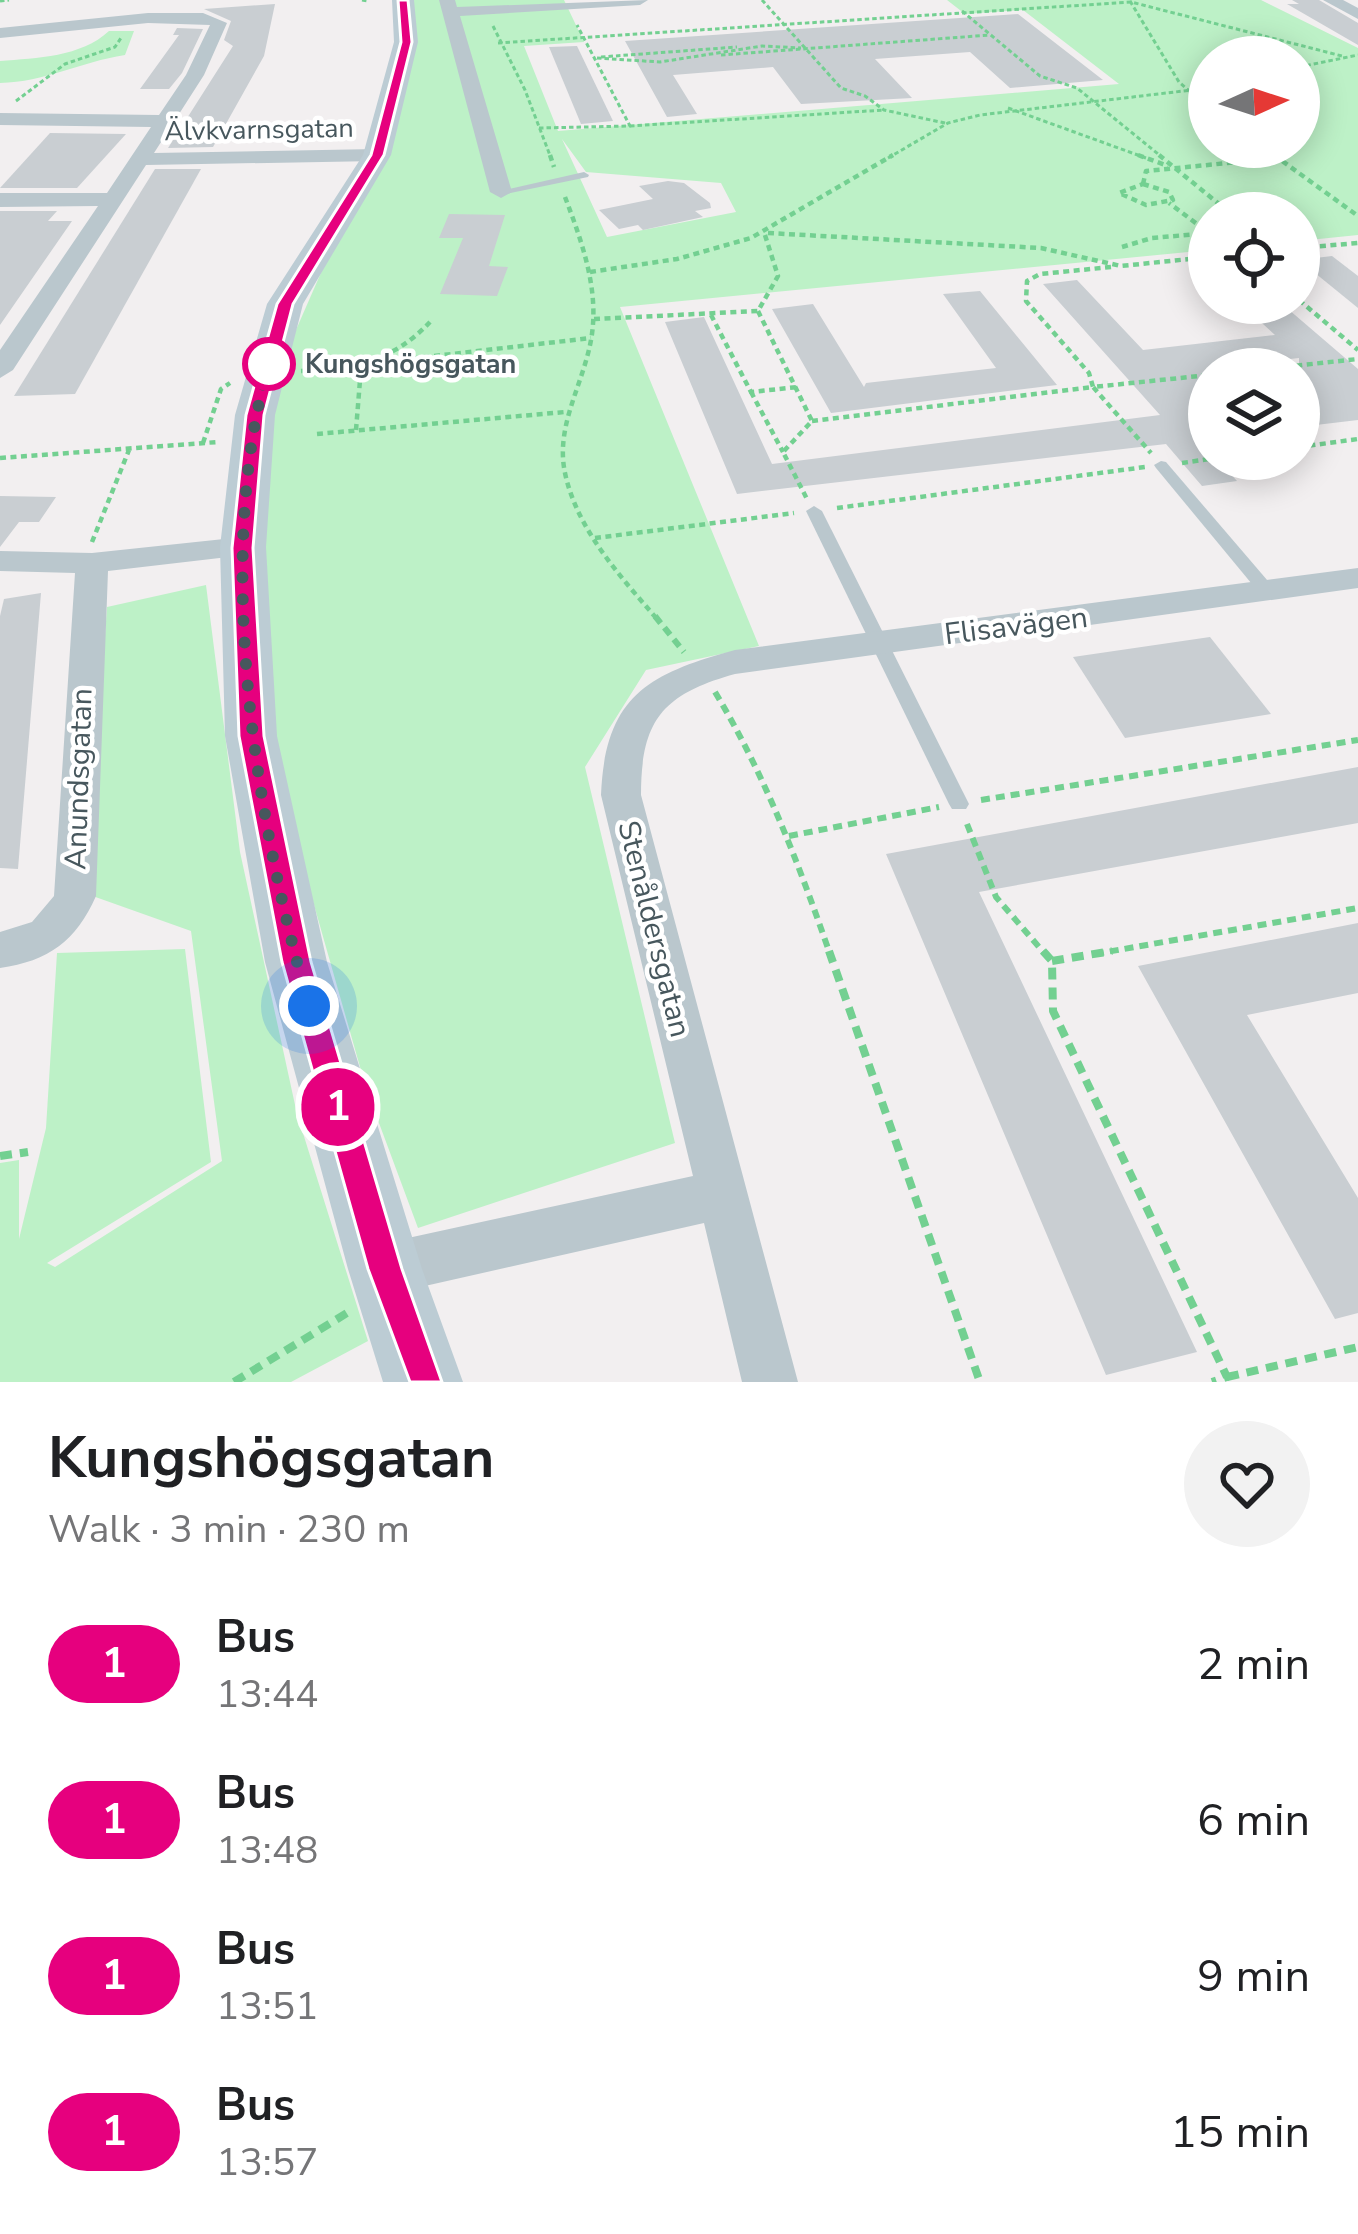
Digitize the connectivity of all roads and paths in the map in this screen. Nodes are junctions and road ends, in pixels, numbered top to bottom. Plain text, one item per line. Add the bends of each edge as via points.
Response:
1 (8, 0) edge
2 (369, 0) edge
3 (403, 0) edge
4 (640, 0) edge
5 (762, 0) edge
6 (1330, 0) edge
7 (0, 1) edge
8 (1130, 1) edge
9 (566, 4) junction
10 (449, 6) edge
11 (961, 11) junction
12 (1358, 14) edge
13 (132, 21) junction
14 (784, 25) junction
15 (0, 33) edge
16 (990, 35) junction
17 (584, 38) junction
18 (798, 42) junction
19 (785, 44) junction
20 (748, 47) junction
21 (804, 48) junction
22 (797, 52) junction
23 (814, 54) junction
24 (722, 55) junction
25 (1358, 55) edge
26 (1342, 56) junction
27 (597, 58) junction
28 (1320, 62) edge
29 (364, 91) dead end
30 (1188, 91) edge
31 (1188, 93) edge
32 (1093, 100) junction
33 (16, 101) dead end
34 (1006, 107) junction
35 (884, 110) junction
36 (0, 119) edge
37 (164, 121) junction
38 (948, 123) junction
39 (630, 126) junction
40 (539, 128) junction
41 (344, 144) junction
42 (377, 155) junction
43 (142, 159) junction
44 (1188, 166) edge
45 (1171, 167) junction
46 (1293, 168) edge
47 (584, 175) dead end
48 (558, 178) junction
49 (1143, 184) junction
50 (501, 192) joint
51 (1203, 192) edge
52 (0, 200) edge
53 (114, 200) junction
54 (1169, 203) junction
55 (1358, 216) edge
56 (764, 232) junction
57 (1358, 243) edge
58 (1320, 246) edge
59 (1122, 247) dead end
60 (314, 256) junction
61 (1188, 259) edge
62 (1121, 266) junction
63 (590, 272) junction
64 (758, 311) junction
65 (710, 314) junction
66 (1320, 318) edge
67 (594, 319) junction
68 (430, 322) dead end
69 (591, 338) junction
70 (1358, 350) edge
71 (1358, 359) edge
72 (382, 362) junction
73 (1320, 363) edge
74 (361, 368) junction
75 (1, 370) edge
76 (290, 372) dead end
77 (1188, 377) edge
78 (244, 378) dead end
79 (798, 387) junction
80 (1094, 387) junction
81 (752, 392) junction
82 (565, 412) junction
83 (812, 422) junction
84 (356, 430) junction
85 (317, 434) dead end
86 (1358, 439) edge
87 (228, 441) dead end
88 (203, 443) junction
89 (1320, 444) edge
90 (129, 450) junction
91 (782, 452) junction
92 (0, 458) edge
93 (1188, 462) edge
94 (1161, 465) junction
95 (814, 511) junction
96 (595, 538) junction
97 (243, 548) junction
98 (0, 561) edge
99 (92, 563) junction
100 (1358, 578) edge
101 (1267, 591) junction
102 (877, 644) junction
103 (690, 674) junction
104 (1358, 740) edge
105 (958, 803) junction
106 (789, 836) junction
107 (1358, 908) edge
108 (0, 950) edge
109 (1052, 961) junction
110 (28, 1152) dead end
111 (0, 1156) edge
112 (720, 1195) junction
113 (388, 1278) junction
114 (1358, 1347) edge
115 (1227, 1377) junction
116 (234, 1382) edge
117 (423, 1382) edge
118 (770, 1382) edge
119 (980, 1382) edge
120 (1212, 1382) edge

1 - 7 path
2 - 29 main road via 380,37
3 - 42 main road via 406,42
4 - 9 street
5 - 14 path
6 - 12 street
8 - 11 path
8 - 26 path
8 - 30 path
9 - 10 street
9 - 17 path
10 - 50 street
11 - 14 path
11 - 16 path
13 - 15 street
13 - 33 path via 115,47 65,64
13 - 37 street, Älvkvarnsgatan via 219,23
14 - 17 path
14 - 18 path
16 - 21 path
16 - 32 path via 1040,76
17 - 27 path
17 - 40 path via 498,44
18 - 19 path
18 - 21 path
19 - 20 path
19 - 21 path
20 - 24 path
20 - 27 path
21 - 22 path
21 - 23 path
22 - 23 path
22 - 24 path
23 - 35 path via 841,88
24 - 27 path
25 - 26 path
26 - 28 path
27 - 39 path
31 - 32 path
32 - 34 path
32 - 45 path
34 - 38 path
34 - 45 path
35 - 38 path
35 - 39 path
36 - 37 street
37 - 43 street, Älvkvarnsgatan
38 - 56 path
39 - 40 path
40 - 48 path
41 - 42 street, Älvkvarnsgatan
41 - 43 street, Älvkvarnsgatan
41 - 60 main road via 320,201
42 - 60 main road
43 - 53 street, Älvkvarnsgatan
44 - 45 path
45 - 49 path via 1146,171
45 - 51 path
46 - 55 path
47 - 48 lane
48 - 50 lane
48 - 63 path
49 - 54 path via 1169,192
49 - 54 path via 1119,193 1146,206
52 - 53 street
53 - 75 street, Älvkvarnsgatan
54 - 59 path via 1209,233
56 - 62 path via 1041,248
56 - 63 path via 677,259
56 - 64 path via 778,276
57 - 58 path
60 - 97 main road via 285,304 255,415
61 - 62 path
62 - 80 path via 1027,281 1026,301
63 - 67 path
64 - 65 path
64 - 79 path
65 - 67 path
65 - 81 path
66 - 70 path
67 - 69 path
68 - 72 path
69 - 72 path
69 - 82 path
71 - 73 path
72 - 74 path
74 - 76 path
74 - 84 path
77 - 80 path
78 - 88 path via 221,389
79 - 81 path
79 - 83 path
80 - 83 path
80 - 94 path
81 - 91 path
82 - 84 path
82 - 96 path via 564,471
83 - 91 path
84 - 85 path
86 - 89 path
87 - 88 path
88 - 90 path
90 - 92 path
90 - 99 path via 89,549
91 - 95 path
93 - 94 path
94 - 95 path
94 - 101 lane
95 - 96 path
95 - 102 lane
96 - 103 path
97 - 99 street
97 - 113 main road via 251,736 296,962
98 - 99 street
99 - 108 street, Anundsgatan via 75,896 52,935
100 - 101 street, Flisavägen
101 - 102 street, Flisavägen
102 - 103 street, Flisavägen
102 - 105 lane
103 - 106 path via 750,750
103 - 112 street, Stenåldersgatan via 647,700 627,731 621,796
104 - 105 path
105 - 106 path
105 - 109 path via 996,897
106 - 119 path
107 - 109 path
109 - 115 path via 1054,1010
110 - 111 path
112 - 113 street
112 - 118 street, Stenåldersgatan
113 - 116 path
113 - 117 main road
114 - 115 path
115 - 120 path

